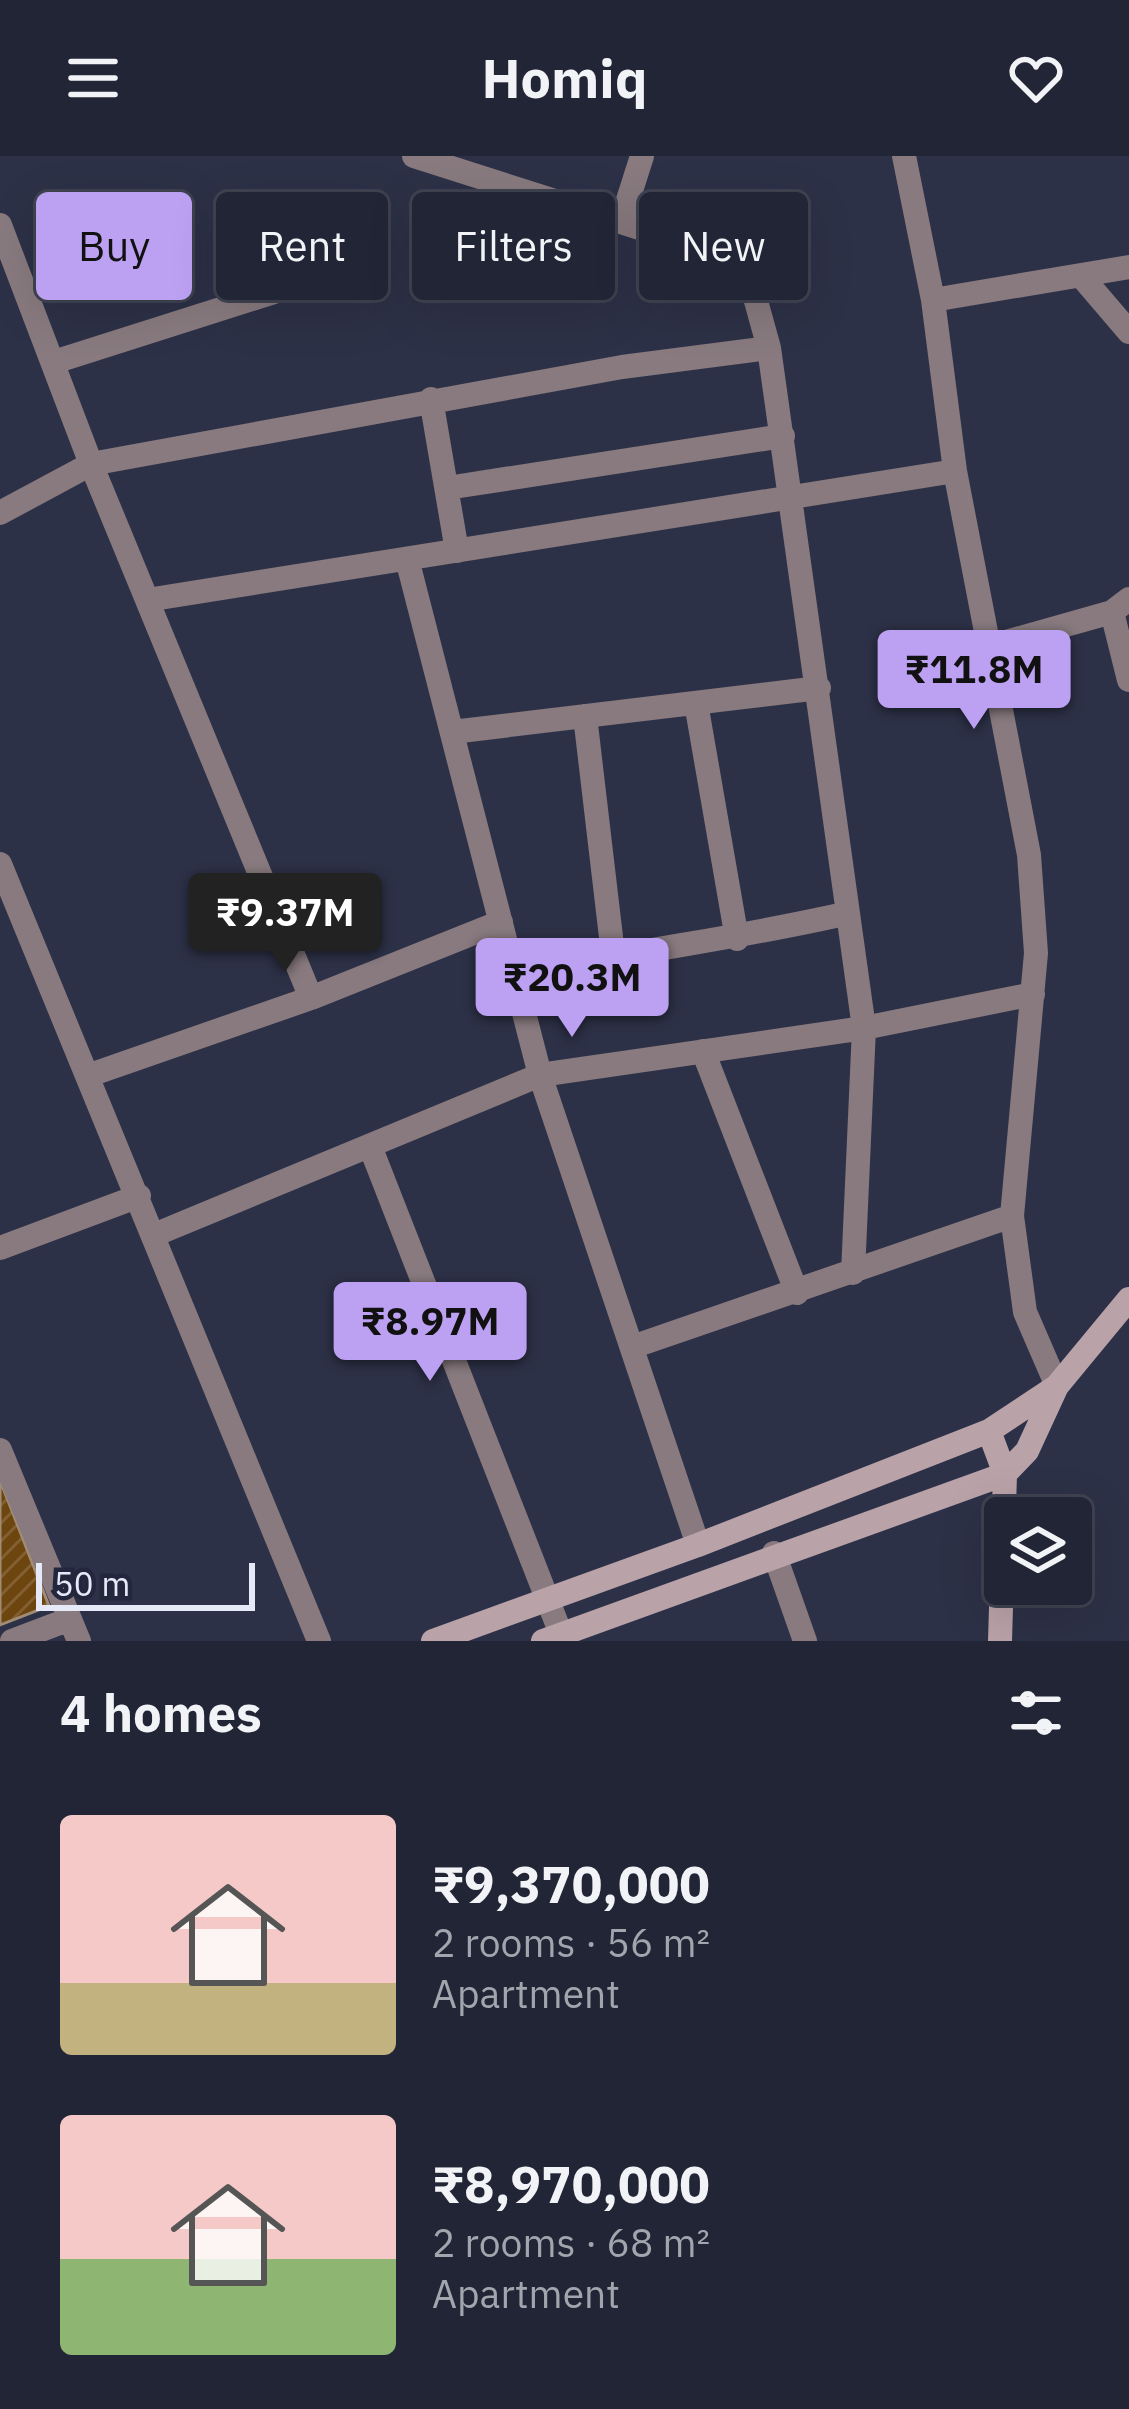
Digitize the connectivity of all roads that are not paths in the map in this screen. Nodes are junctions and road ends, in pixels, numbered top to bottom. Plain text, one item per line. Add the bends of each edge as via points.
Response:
1 (415, 156) edge
2 (642, 156) edge
3 (904, 156) edge
4 (621, 222) junction
5 (0, 225) edge
6 (1129, 267) edge
7 (1082, 277) junction
8 (933, 299) junction
9 (249, 300) edge
10 (1129, 332) edge
11 (769, 348) junction
12 (54, 362) junction
13 (431, 399) junction
14 (783, 436) junction
15 (91, 464) junction
16 (955, 471) junction
17 (446, 488) junction
18 (793, 498) junction
19 (0, 513) edge
20 (457, 551) junction
21 (407, 559) junction
22 (147, 600) junction
23 (1121, 606) edge
24 (988, 647) junction
25 (1129, 680) edge
26 (819, 688) junction
27 (696, 703) junction
28 (585, 716) junction
29 (452, 732) junction
30 (0, 864) edge
31 (848, 913) junction
32 (501, 922) junction
33 (737, 939) junction
34 (613, 955) junction
35 (515, 977) junction
36 (1033, 994) junction
37 (311, 998) junction
38 (864, 1028) junction
39 (703, 1052) junction
40 (87, 1076) junction
41 (541, 1076) junction
42 (370, 1146) junction
43 (139, 1196) junction
44 (1012, 1216) junction
45 (154, 1235) junction
46 (0, 1248) edge
47 (853, 1273) junction
48 (797, 1293) junction
49 (1129, 1298) edge
50 (632, 1347) junction
51 (1057, 1386) junction
52 (989, 1431) junction
53 (0, 1450) edge
54 (1005, 1474) junction
55 (698, 1546) junction
56 (774, 1553) junction
57 (546, 1600) junction
58 (74, 1630) edge
59 (552, 1637) edge
60 (12, 1641) edge
61 (319, 1641) edge
62 (433, 1641) edge
63 (805, 1641) edge
64 (1000, 1641) edge

1 - 4 street
2 - 4 street
3 - 8 street
4 - 11 street via 729,257 751,283
5 - 12 street
6 - 7 street
7 - 8 street
7 - 10 street
8 - 16 street
9 - 12 street
11 - 13 street
11 - 14 street
12 - 15 street
13 - 15 street
13 - 17 street
14 - 17 street
14 - 18 street
15 - 19 street
15 - 22 street
16 - 18 street
16 - 24 street
17 - 20 street
18 - 20 street
18 - 26 street
20 - 21 street
21 - 22 street
21 - 29 street
22 - 37 street
23 - 24 street
23 - 25 street
24 - 36 street via 1029,856
26 - 27 street
26 - 31 street
27 - 28 street
27 - 33 street
28 - 29 street
28 - 34 street
29 - 32 street
30 - 40 street
31 - 33 street
31 - 38 street
32 - 35 street
32 - 37 street
33 - 34 street
34 - 35 street
35 - 41 street
36 - 38 street
36 - 44 street
37 - 40 street
38 - 39 street
38 - 47 street
39 - 41 street
39 - 48 street
40 - 43 street
41 - 42 street
41 - 50 street
42 - 45 street
42 - 57 street
43 - 45 street
43 - 46 street
44 - 47 street
44 - 51 street via 1024,1312
45 - 61 street
47 - 48 street
48 - 50 street
49 - 51 street
50 - 55 street
51 - 52 street
51 - 54 street via 1027,1450
52 - 54 street
52 - 55 street
53 - 58 street
54 - 56 street
54 - 64 street
55 - 57 street
56 - 59 street
56 - 63 street
57 - 59 street
57 - 62 street
58 - 60 street

